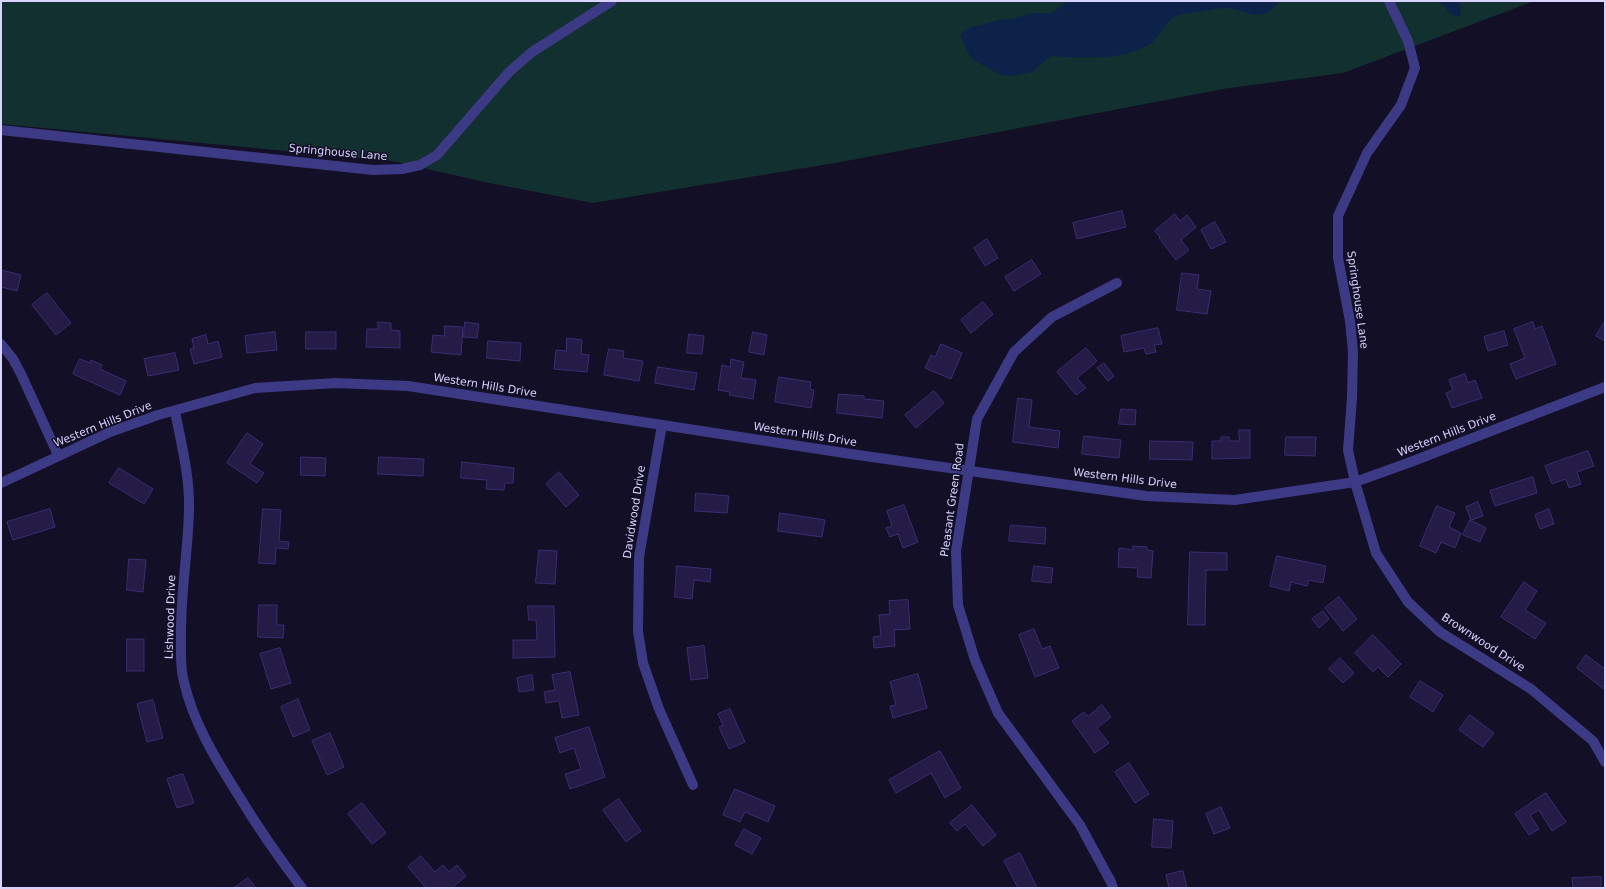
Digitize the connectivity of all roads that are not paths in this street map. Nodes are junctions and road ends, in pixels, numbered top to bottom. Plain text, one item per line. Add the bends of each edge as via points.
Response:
1 (612, 1) edge
2 (1389, 1) edge
3 (1, 130) edge
4 (1117, 283) dead end
5 (1, 344) edge
6 (1605, 387) edge
7 (175, 411) junction
8 (662, 425) junction
9 (58, 455) junction
10 (969, 470) junction
11 (1355, 482) junction
12 (1, 483) edge
13 (1605, 762) edge
14 (693, 785) dead end
15 (302, 888) edge
16 (1113, 888) edge

1 - 3 street, Springhouse Lane via 532,52 509,72 437,155 420,165 402,169 373,170
2 - 11 street, Springhouse Lane via 1408,41 1415,68 1401,105 1367,153 1338,216 1338,258 1353,352 1348,450
4 - 10 street, Pleasant Green Road via 1052,317 1014,352 977,419
5 - 9 street via 21,374
6 - 11 street, Western Hills Drive
7 - 8 street, Western Hills Drive via 255,388 336,383 408,386
7 - 9 street, Western Hills Drive via 110,432
7 - 15 street, Lishwood Drive via 189,491 180,616 183,681 196,721 223,771 256,824
8 - 10 street, Western Hills Drive
8 - 14 street, Davidwood Drive via 639,557 638,631 643,663 659,709
9 - 12 street, Western Hills Drive
10 - 11 street, Western Hills Drive via 1146,496 1235,500
10 - 16 street, Pleasant Green Road via 956,551 958,605 975,660 998,713 1080,825
11 - 13 street, Brownwood Drive via 1376,553 1408,602 1440,632 1531,689 1593,742

